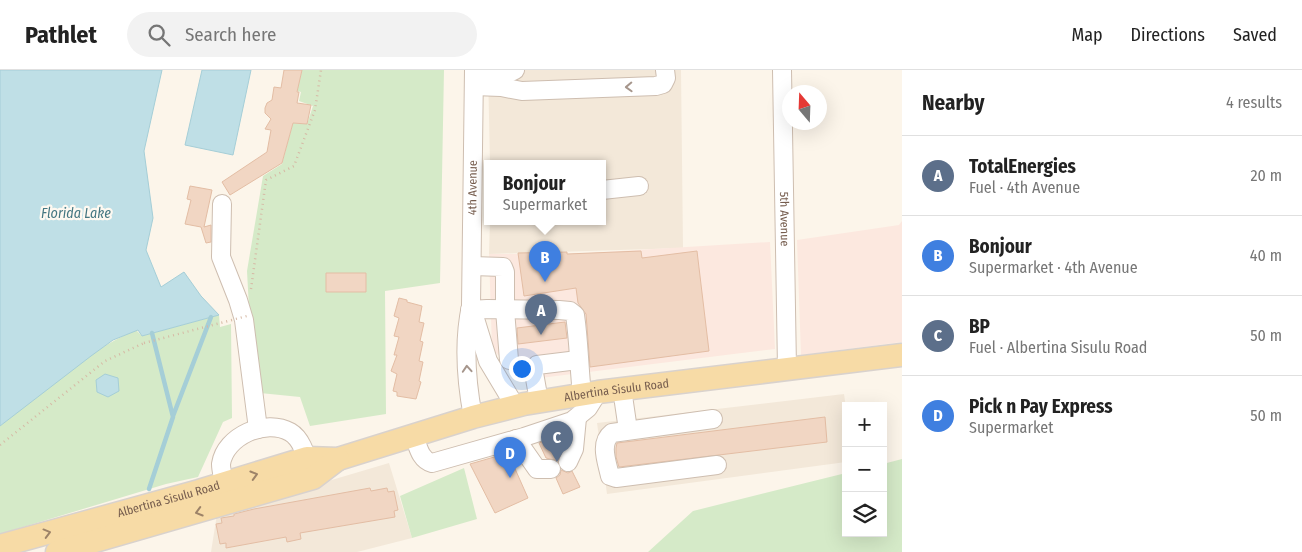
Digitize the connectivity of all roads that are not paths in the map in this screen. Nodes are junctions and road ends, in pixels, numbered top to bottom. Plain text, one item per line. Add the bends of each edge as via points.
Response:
1 (515, 70) edge
2 (665, 70) edge
3 (782, 70) edge
4 (474, 76) edge
5 (480, 178) edge
6 (639, 186) dead end
7 (606, 190) edge
8 (222, 204) dead end
9 (472, 266) junction
10 (471, 309) junction
11 (505, 310) junction
12 (902, 355) edge
13 (510, 360) dead end
14 (578, 360) junction
15 (787, 368) junction
16 (622, 389) junction
17 (590, 393) junction
18 (539, 401) junction
19 (515, 406) junction
20 (472, 418) junction
21 (577, 418) junction
22 (713, 419) dead end
23 (258, 429) junction
24 (628, 430) junction
25 (414, 436) junction
26 (516, 440) junction
27 (568, 462) dead end
28 (717, 465) dead end
29 (310, 468) junction
30 (552, 469) dead end
31 (224, 483) junction
32 (0, 546) edge
33 (57, 552) edge

1 - 4 street via 506,74
2 -> 4 street via 663,84 656,86 522,91
3 - 15 street, 5th Avenue
4 - 5 street, 4th Avenue
5 - 9 street, 4th Avenue
6 - 7 street
8 - 23 street via 221,257 244,320
9 - 10 street, 4th Avenue
9 - 11 street via 503,267
10 - 11 street
10 - 19 street, 4th Avenue via 488,361
20 -> 10 street, 4th Avenue via 466,349 466,326
11 - 13 street
11 - 14 street via 570,311 575,315
12 - 15 main road, Albertina Sisulu Road
14 - 17 street
14 - 18 street via 534,369
15 - 16 main road, Albertina Sisulu Road
16 - 17 main road, Albertina Sisulu Road
16 - 24 street
17 - 18 main road, Albertina Sisulu Road
17 - 21 street via 588,408
18 - 19 main road, Albertina Sisulu Road
19 - 20 main road, Albertina Sisulu Road
20 - 25 main road, Albertina Sisulu Road
21 - 26 street
21 - 27 street via 574,449
22 - 24 street
23 - 29 street via 273,427 291,432 300,442
23 - 31 street via 237,438 226,451 221,464
24 - 28 street via 612,433 605,441 610,476
25 - 26 street via 423,457 432,463
25 - 29 main road, Albertina Sisulu Road
26 - 30 street via 537,468
31 -> 29 main road, Albertina Sisulu Road
29 -> 33 main road, Albertina Sisulu Road
32 -> 31 main road, Albertina Sisulu Road

